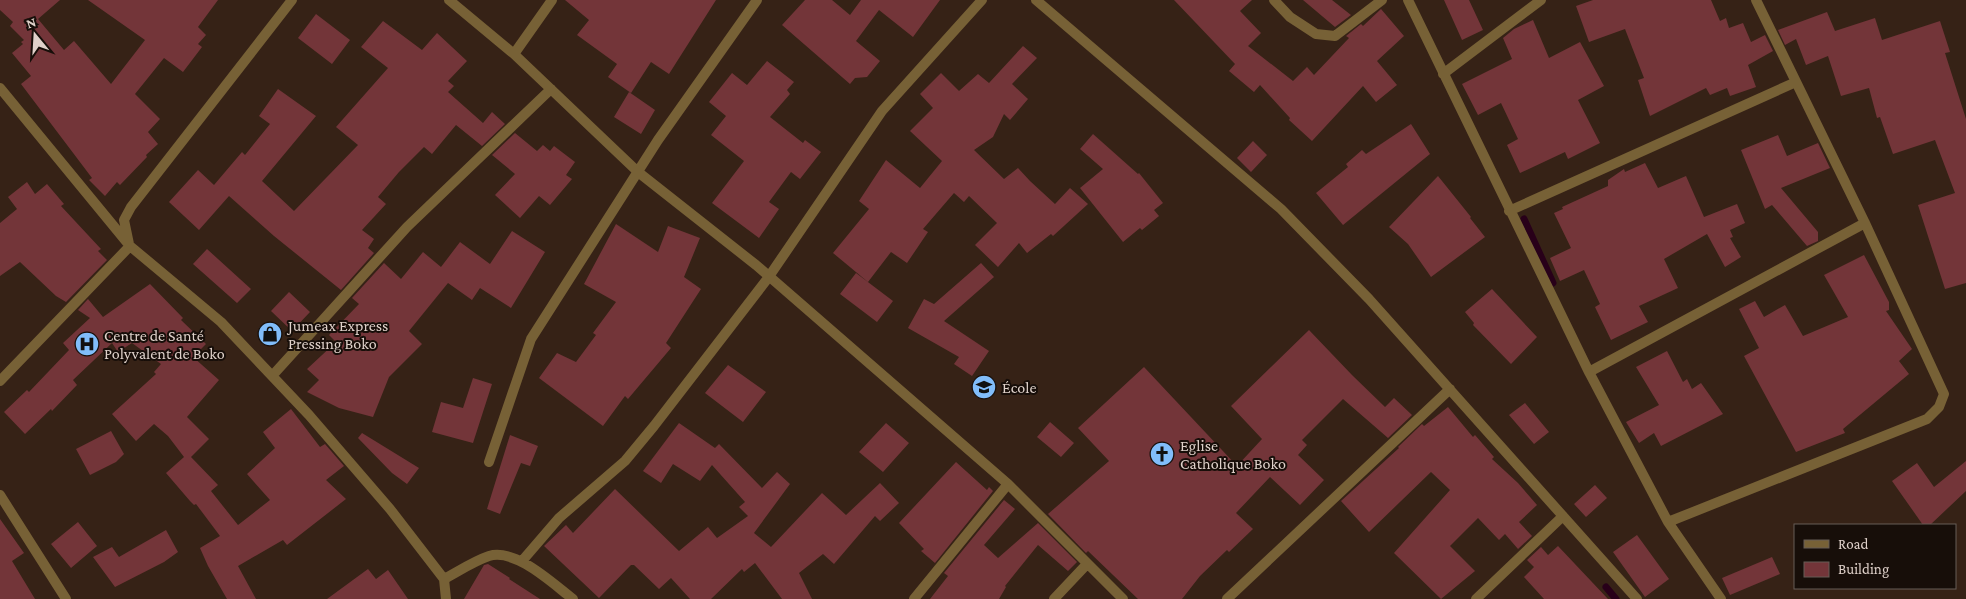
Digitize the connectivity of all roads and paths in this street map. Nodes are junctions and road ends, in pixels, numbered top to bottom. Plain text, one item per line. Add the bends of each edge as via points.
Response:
1 (292, 0) edge
2 (449, 0) edge
3 (552, 0) edge
4 (757, 0) edge
5 (982, 0) edge
6 (1036, 0) edge
7 (1274, 0) edge
8 (1382, 0) edge
9 (1408, 0) edge
10 (1541, 0) edge
11 (1756, 0) edge
12 (514, 54) junction
13 (1443, 74) junction
14 (1796, 82) junction
15 (0, 88) edge
16 (551, 89) junction
17 (638, 172) junction
18 (1509, 211) junction
19 (1865, 223) junction
20 (130, 246) junction
21 (768, 278) junction
22 (1589, 372) junction
23 (272, 376) junction
24 (0, 381) edge
25 (1450, 389) junction
26 (489, 462) dead end
27 (1008, 484) junction
28 (0, 495) edge
29 (1563, 516) junction
30 (1668, 522) junction
31 (522, 561) junction
32 (1087, 564) junction
33 (444, 579) junction
34 (66, 599) edge
35 (446, 599) edge
36 (573, 599) edge
37 (914, 599) edge
38 (1054, 599) edge
39 (1123, 599) edge
40 (1227, 599) edge
41 (1476, 599) edge
42 (1637, 599) edge
43 (1721, 599) edge

1 - 20 street via 131,207 124,220
2 - 12 street
3 - 12 street
4 - 17 street
5 - 21 street via 882,111
6 - 25 street via 1281,209 1369,299
7 - 8 street via 1290,17 1316,34 1335,36
9 - 13 street
10 - 13 street
11 - 14 street
12 - 16 street
13 - 18 street
14 - 18 street
14 - 19 street
15 - 20 street
16 - 17 street
16 - 23 street via 407,227
17 - 21 street
17 - 26 street via 531,339
18 - 22 street
19 - 22 street
19 - 30 street via 1944,394 1939,407 1926,419
20 - 23 street via 221,322
20 - 24 street
21 - 27 street
21 - 31 street via 625,461 559,518
22 - 30 street
23 - 33 street via 390,509
25 - 29 street
25 - 40 street
27 - 32 street
27 - 37 street
28 - 34 street
29 - 41 street
29 - 42 street
30 - 43 street
31 - 33 street via 501,555 490,556
31 - 36 street
32 - 38 street
32 - 39 street
33 - 35 street

